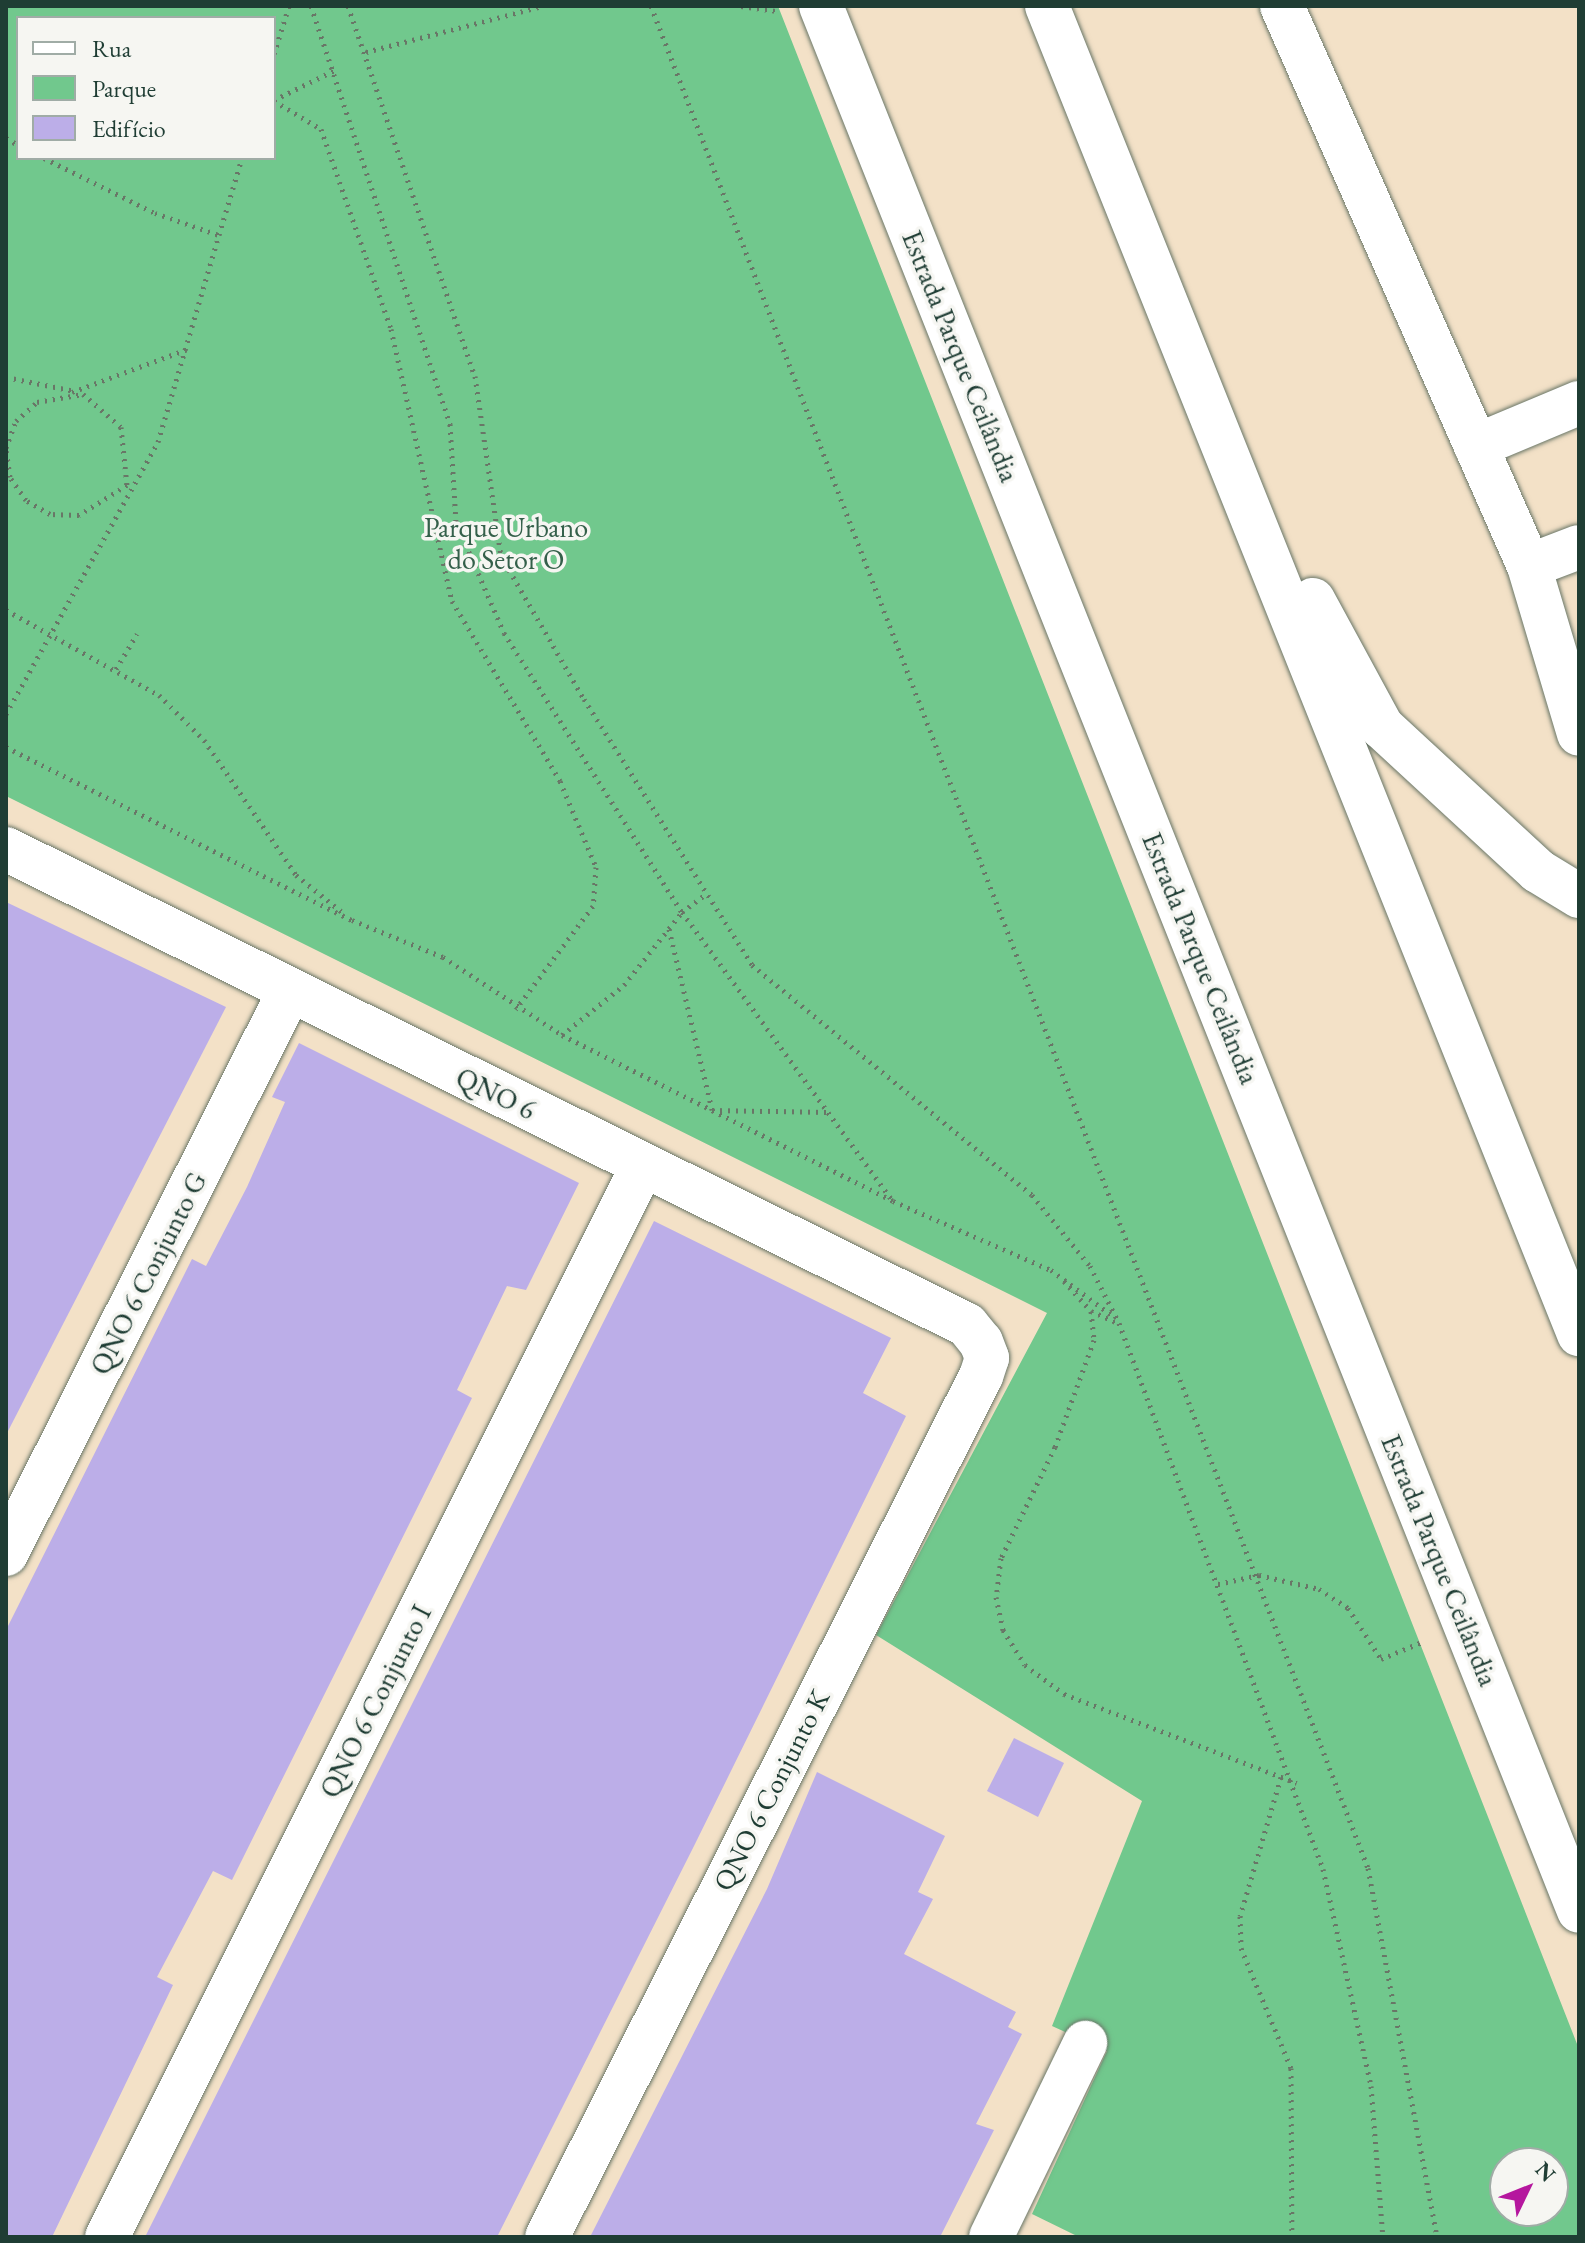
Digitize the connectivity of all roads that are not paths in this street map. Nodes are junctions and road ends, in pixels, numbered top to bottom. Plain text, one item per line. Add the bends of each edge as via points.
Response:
1 (821, 6) edge
2 (1047, 6) edge
3 (1282, 6) edge
4 (1579, 403) edge
5 (1219, 427) junction
6 (1476, 446) junction
7 (1579, 547) edge
8 (1529, 566) junction
9 (1579, 734) edge
10 (6, 849) edge
11 (1579, 896) edge
12 (289, 992) junction
13 (643, 1165) junction
14 (1579, 1334) edge
15 (981, 1342) joint
16 (6, 1554) edge
17 (1579, 1911) edge
18 (1085, 2043) dead end
19 (107, 2237) edge
20 (547, 2237) edge
21 (991, 2237) edge

1 - 17 main road, Estrada Parque Ceilândia
2 - 5 main road
3 - 6 main road
4 - 6 main road
5 - 11 main road via 1382,727 1538,871
5 - 14 main road
6 - 8 main road
7 - 8 main road
8 - 9 main road
10 - 12 main road, QNO 6
12 - 13 main road, QNO 6
12 - 16 main road, QNO 6 Conjunto G
13 - 15 main road, QNO 6 via 967,1325
13 - 19 main road, QNO 6 Conjunto I
15 - 20 main road, QNO 6 Conjunto K via 987,1358 981,1376
18 - 21 main road

